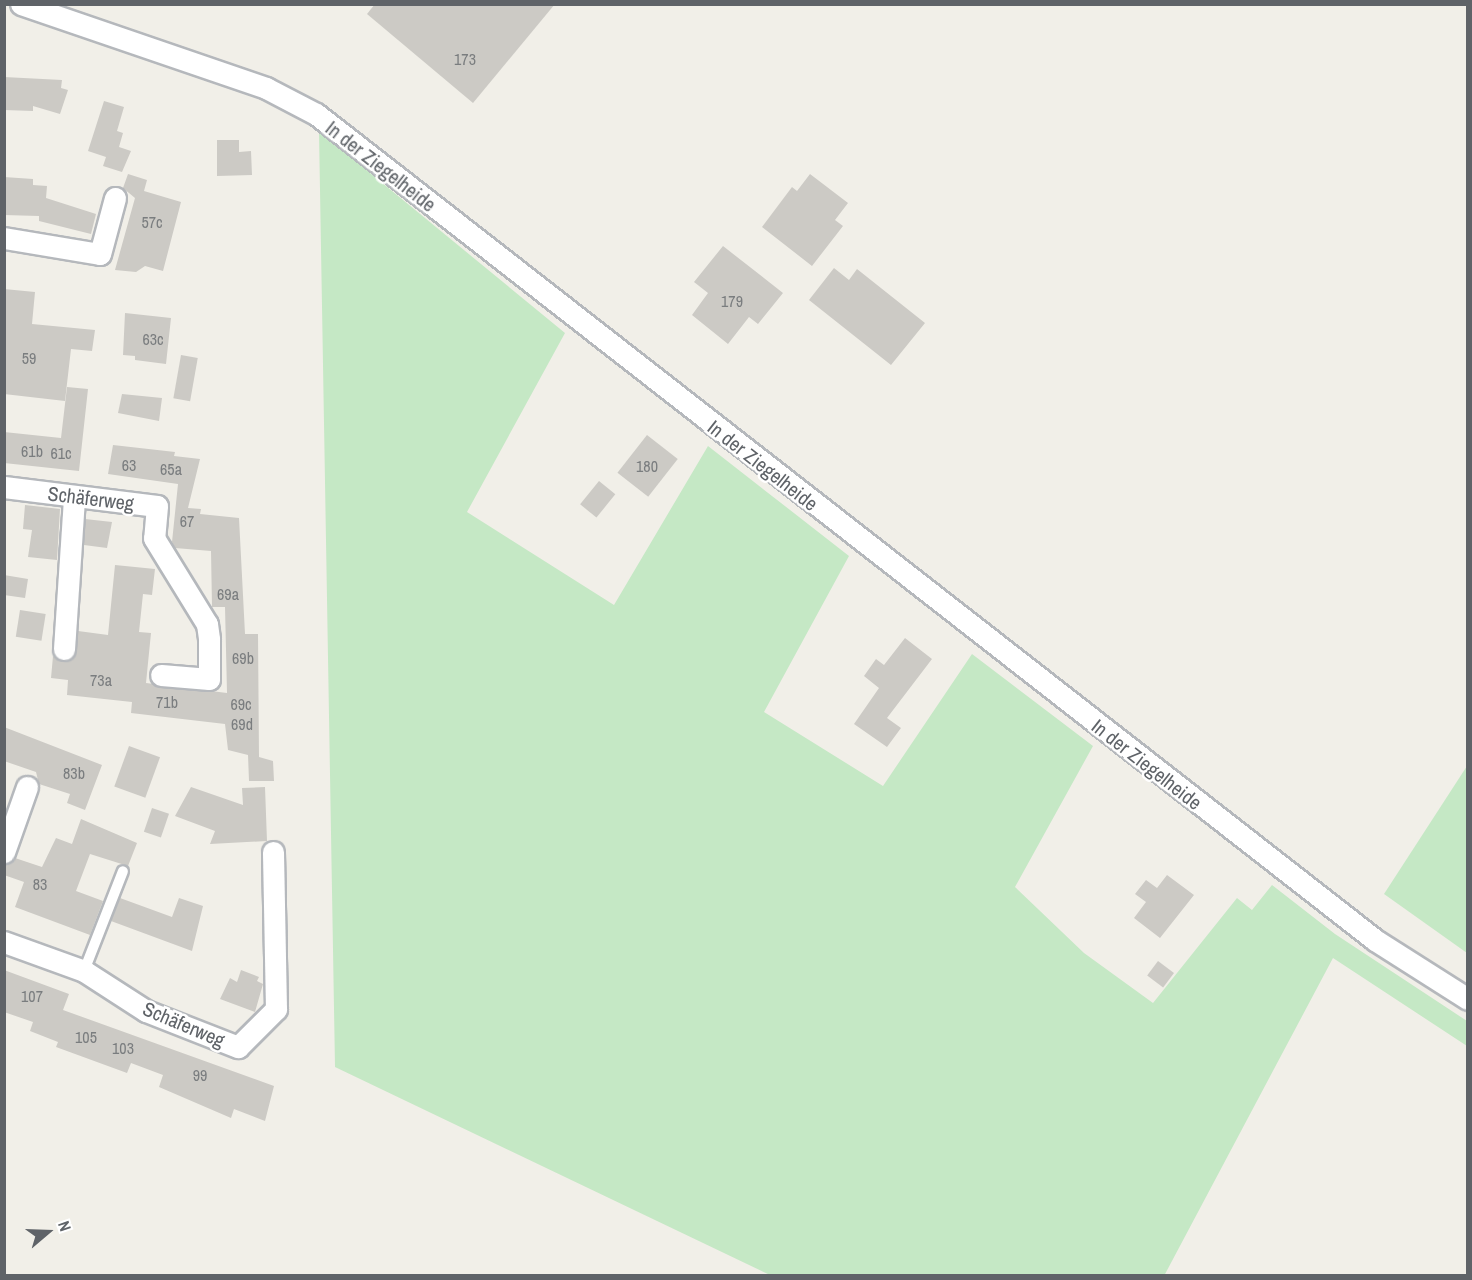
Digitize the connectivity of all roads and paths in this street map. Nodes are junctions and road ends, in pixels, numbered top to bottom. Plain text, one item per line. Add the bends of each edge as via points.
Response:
1 (21, 4) edge
2 (115, 198) dead end
3 (4, 238) edge
4 (4, 488) edge
5 (74, 497) junction
6 (64, 649) dead end
7 (161, 675) dead end
8 (27, 787) dead end
9 (4, 852) edge
10 (273, 852) dead end
11 (123, 871) dead end
12 (4, 942) edge
13 (84, 971) junction
14 (1467, 999) edge

1 - 14 street, In der Ziegelheide via 266,88 316,114 1375,940
2 - 3 street via 100,254
4 - 5 street, Schäferweg
5 - 6 street
5 - 7 street, Schäferweg via 157,506 154,538 207,624 209,679
8 - 9 street
10 - 13 street, Schäferweg via 276,1009 238,1047 146,1011
11 - 13 lane
12 - 13 street, Schäferweg

